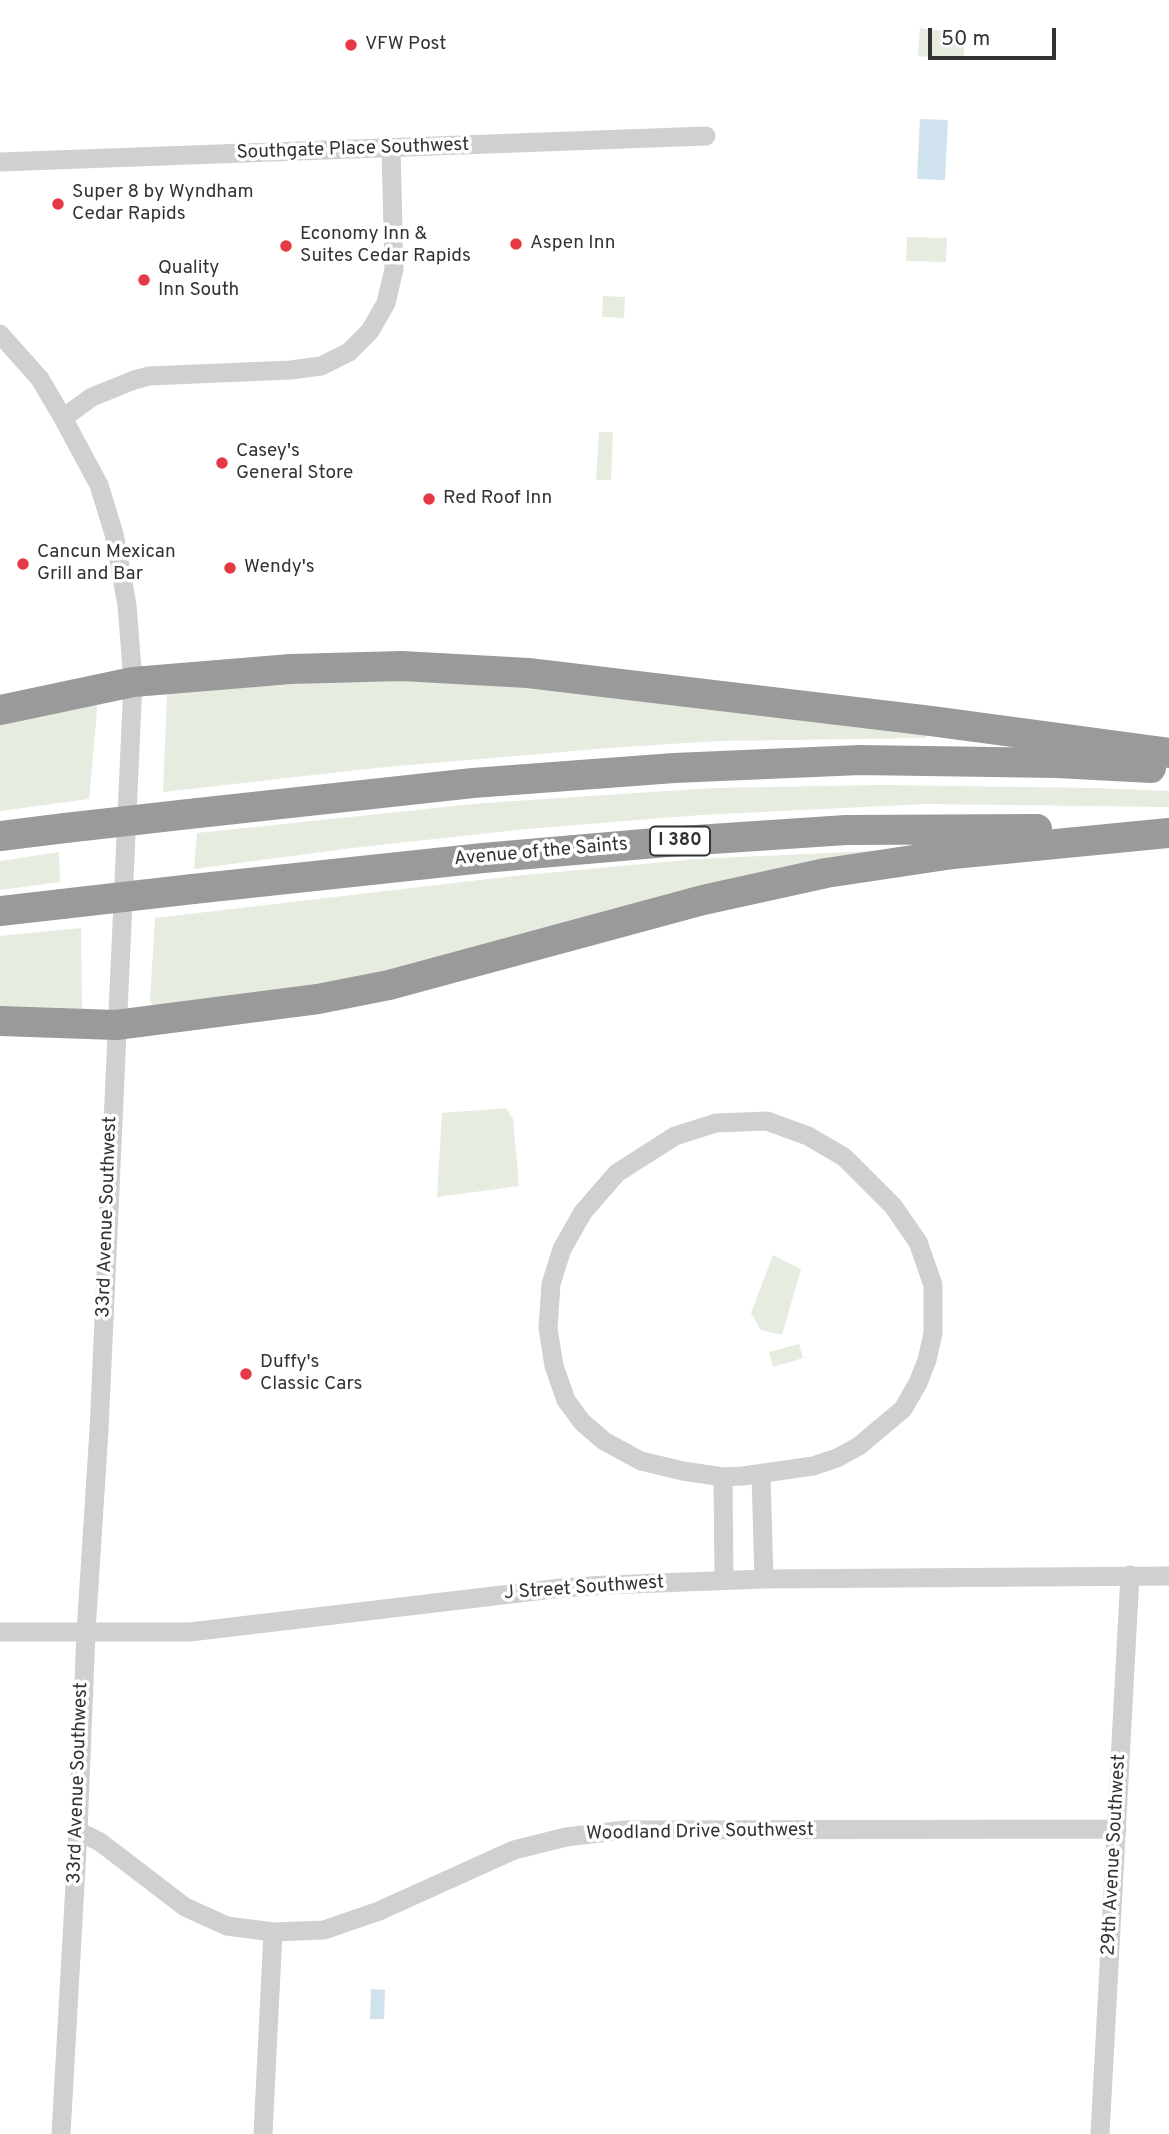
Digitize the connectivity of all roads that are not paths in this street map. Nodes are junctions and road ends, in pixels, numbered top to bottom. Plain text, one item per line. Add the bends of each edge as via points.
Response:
1 (706, 136) dead end
2 (391, 149) junction
3 (0, 162) edge
4 (0, 334) edge
5 (64, 418) junction
6 (133, 682) junction
7 (0, 710) edge
8 (1169, 753) edge
9 (1169, 769) edge
10 (1169, 832) edge
11 (0, 836) edge
12 (0, 911) edge
13 (0, 1021) edge
14 (116, 1025) junction
15 (761, 1475) junction
16 (723, 1477) junction
17 (1130, 1575) junction
18 (1169, 1576) edge
19 (764, 1579) junction
20 (724, 1580) junction
21 (0, 1632) edge
22 (86, 1632) junction
23 (1117, 1829) junction
24 (78, 1831) junction
25 (273, 1932) junction
26 (61, 2134) edge
27 (262, 2134) edge
28 (1100, 2134) edge

1 - 2 street, Southgate Place Southwest
2 - 3 street, Southgate Place Southwest
2 - 5 street via 394,269 386,303 349,352 321,366 291,370 141,378 92,397
4 - 5 street, 33rd Avenue Southwest via 40,379
5 - 6 street, 33rd Avenue Southwest via 99,485 114,534 127,605
6 - 7 highway
6 - 8 highway via 402,666 528,673
6 - 14 street, 33rd Avenue Southwest
9 - 11 highway, bridge via 859,760 674,768 473,783
10 - 12 highway, Avenue of the Saints / I 380, bridge via 846,830 667,842
10 - 14 highway via 953,854 826,873 703,900 389,985 318,999
13 - 14 highway
14 - 22 street, 33rd Avenue Southwest
15 - 16 street
15 - 16 street via 837,1458 859,1446 902,1409 927,1360 935,1311 933,1285 918,1242 893,1206 844,1157 808,1136 767,1121 716,1123 675,1136 617,1173 583,1212 562,1249 551,1284 548,1328 554,1366 566,1401 582,1422 641,1461
15 - 19 street
16 - 20 street
17 - 18 street, J Street Southwest
17 - 19 street, J Street Southwest
17 - 23 street, 29th Avenue Southwest
19 - 20 street, J Street Southwest
20 - 22 street, J Street Southwest via 561,1588 201,1631
21 - 22 street, J Street Southwest
22 - 24 street, 33rd Avenue Southwest
23 - 25 street, Woodland Drive Southwest via 625,1830 566,1837 514,1850 379,1911 324,1930
23 - 28 street, 29th Avenue Southwest
24 - 25 street, Woodland Drive Southwest via 100,1842 185,1907 227,1926
24 - 26 street, 33rd Avenue Southwest
25 - 27 street

